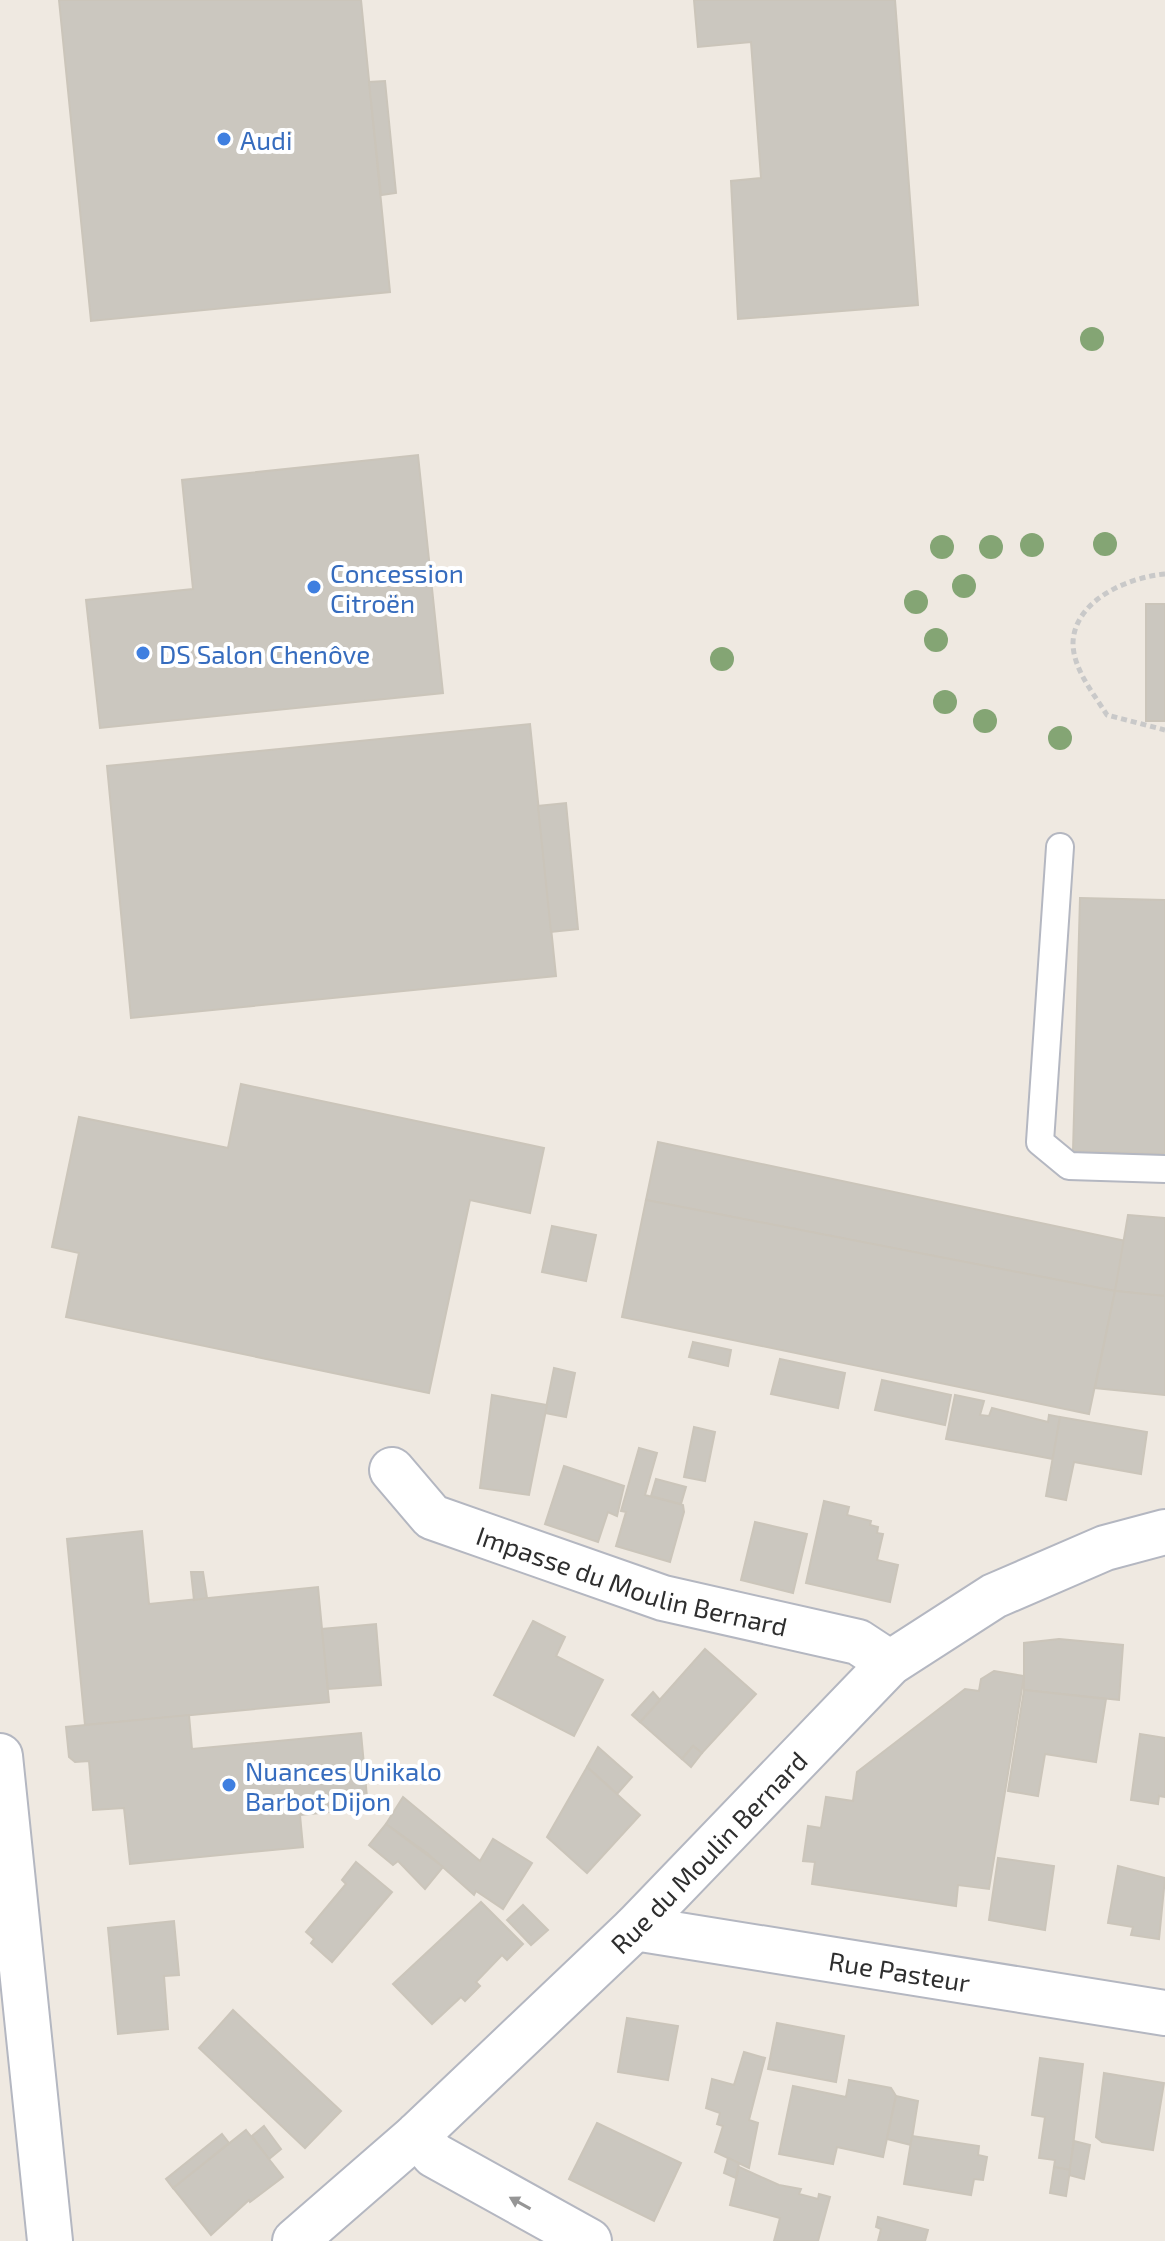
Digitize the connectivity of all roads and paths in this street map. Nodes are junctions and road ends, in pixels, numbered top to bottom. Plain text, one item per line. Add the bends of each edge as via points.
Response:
1 (1165, 574) edge
2 (1165, 730) edge
3 (1060, 847) dead end
4 (1165, 1169) edge
5 (392, 1470) dead end
6 (1165, 1532) edge
7 (890, 1663) junction
8 (0, 1756) edge
9 (635, 1928) junction
10 (1165, 2013) edge
11 (417, 2135) junction
12 (50, 2241) edge
13 (295, 2241) edge
14 (589, 2241) edge

1 - 2 path via 1147,575 1097,599 1077,625 1073,644 1082,675 1107,715
3 - 4 lane via 1040,1142 1069,1166
5 - 7 street, Impasse du Moulin Bernard via 432,1517 663,1598 858,1642
6 - 7 street, Rue du Moulin Bernard via 1105,1548 994,1596
7 - 9 street, Rue du Moulin Bernard
8 - 12 street
9 - 10 street, Rue Pasteur
9 - 11 street, Rue du Moulin Bernard
11 - 13 street, Rue du Moulin Bernard
14 -> 11 street via 434,2155

